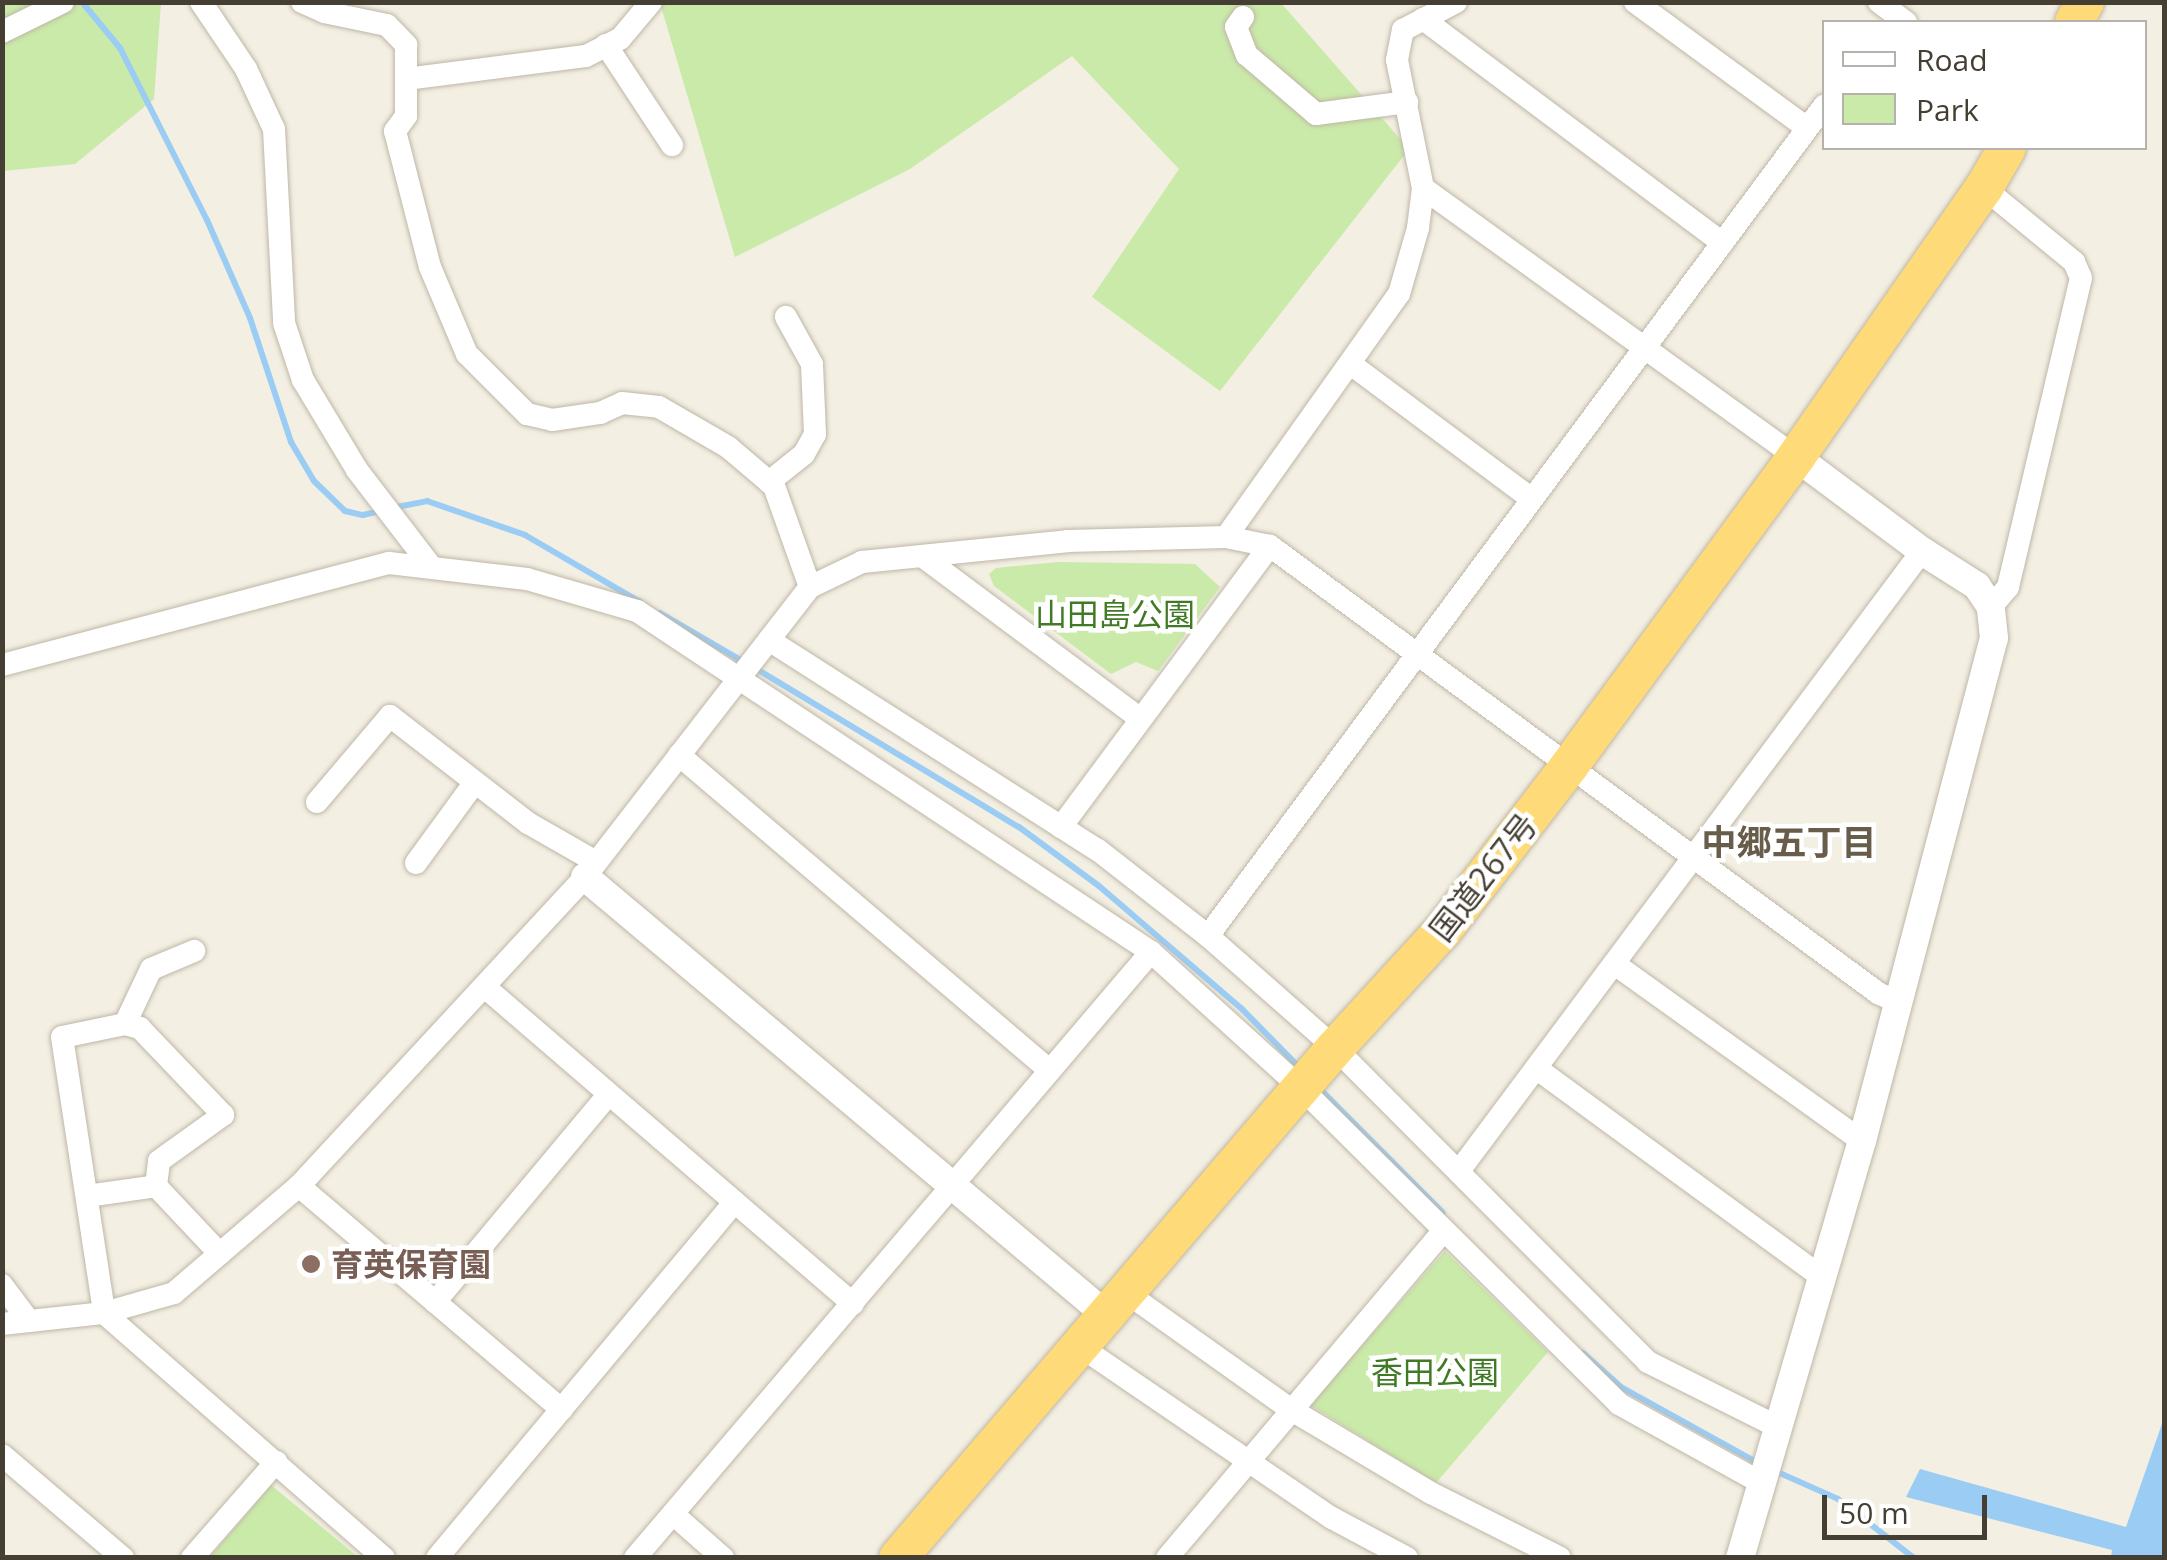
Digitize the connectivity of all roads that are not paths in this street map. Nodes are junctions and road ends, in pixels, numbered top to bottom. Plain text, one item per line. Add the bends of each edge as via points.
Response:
1 (63, 2) edge
2 (201, 2) edge
3 (302, 2) edge
4 (650, 2) edge
5 (1456, 2) edge
6 (1635, 2) edge
7 (1244, 17) dead end
8 (1424, 19) junction
9 (2, 32) edge
10 (606, 45) junction
11 (406, 79) junction
12 (1406, 102) junction
13 (1822, 109) edge
14 (1807, 128) junction
15 (672, 145) dead end
16 (2006, 150) edge
17 (1424, 188) junction
18 (1984, 188) junction
19 (1722, 243) junction
20 (786, 317) dead end
21 (1644, 348) junction
22 (1352, 364) junction
23 (1796, 457) junction
24 (769, 482) junction
25 (1532, 499) junction
26 (1226, 537) junction
27 (1270, 546) junction
28 (1922, 551) junction
29 (922, 556) junction
30 (430, 565) junction
31 (810, 587) junction
32 (1991, 607) junction
33 (763, 646) junction
34 (1420, 652) junction
35 (2, 665) edge
36 (739, 675) junction
37 (1139, 718) junction
38 (679, 754) junction
39 (1570, 766) junction
40 (475, 782) junction
41 (317, 802) dead end
42 (1061, 827) junction
43 (1692, 855) junction
44 (416, 862) dead end
45 (590, 869) junction
46 (1208, 936) junction
47 (194, 951) dead end
48 (1151, 952) junction
49 (1616, 965) junction
50 (486, 988) junction
51 (1895, 1000) junction
52 (125, 1024) junction
53 (1536, 1068) junction
54 (1050, 1071) junction
55 (1317, 1071) junction
56 (607, 1096) junction
57 (1862, 1141) junction
58 (1459, 1171) junction
59 (156, 1186) junction
60 (300, 1186) junction
61 (952, 1187) junction
62 (86, 1196) junction
63 (736, 1202) junction
64 (1442, 1233) junction
65 (220, 1254) junction
66 (1820, 1276) junction
67 (2, 1285) edge
68 (435, 1302) junction
69 (1115, 1303) junction
70 (853, 1304) junction
71 (104, 1312) junction
72 (30, 1320) junction
73 (2, 1324) edge
74 (1078, 1345) junction
75 (1290, 1409) junction
76 (562, 1410) junction
77 (1776, 1426) junction
78 (2, 1455) edge
79 (276, 1462) junction
80 (1247, 1462) junction
81 (1760, 1482) junction
82 (673, 1514) junction
83 (122, 1558) edge
84 (192, 1558) edge
85 (384, 1558) edge
86 (437, 1558) edge
87 (635, 1558) edge
88 (724, 1558) edge
89 (898, 1558) edge
90 (1167, 1558) edge
91 (1407, 1558) edge
92 (1560, 1558) edge
93 (1740, 1558) edge

1 - 9 street
2 - 30 street via 246,69 274,129 284,323 302,380 357,470
3 - 11 street via 387,25 406,45
4 - 10 street via 620,39
5 - 8 street
6 - 14 street
7 - 12 street via 1236,27 1246,55 1316,114
8 - 12 street via 1403,30 1397,60
8 - 19 street
10 - 11 street via 586,56
10 - 15 street
11 - 24 street via 406,116 395,131 430,267 467,354 527,414 552,420 622,403 658,407 728,447
12 - 17 street
13 - 14 street
14 - 19 street
16 - 18 highway, 国道267号
17 - 21 street
17 - 22 street via 1399,294
18 - 23 highway, 国道267号
18 - 32 street via 2074,262 2082,278 2008,587
19 - 21 street
20 - 24 street via 812,364 815,434 804,454
21 - 23 street
21 - 25 street
22 - 25 street
22 - 26 street
23 - 28 street
23 - 39 highway, 国道267号
24 - 31 street
25 - 34 street
26 - 27 street
26 - 29 street via 1067,541
27 - 34 street
27 - 37 street
28 - 32 street via 1977,586
28 - 43 street
29 - 31 street via 862,562
29 - 37 street
30 - 35 street via 390,563
30 - 36 street via 527,579 637,611
31 - 33 street
32 - 51 street via 1994,638
33 - 36 street
33 - 42 street
34 - 39 street
34 - 46 street
36 - 38 street
36 - 48 street
37 - 42 street
38 - 45 street
38 - 54 street
39 - 43 street
39 - 55 highway, 国道267号 via 1443,930
40 - 41 street via 390,716
40 - 44 street
40 - 45 street
42 - 46 street
43 - 49 street
43 - 51 street
45 - 50 street
45 - 61 street
46 - 55 street
47 - 52 street via 151,969
48 - 54 street
48 - 55 street
49 - 53 street
49 - 57 street
50 - 56 street
50 - 60 street
51 - 57 street
52 - 59 street via 140,1028 223,1115 159,1161
52 - 62 street via 62,1037
53 - 58 street
53 - 66 street
54 - 61 street
55 - 58 street
55 - 64 street
55 - 69 highway, 国道267号
56 - 63 street
56 - 68 street
57 - 66 street
58 - 77 street via 1648,1362
59 - 62 street
59 - 65 street
60 - 65 street
60 - 68 street
61 - 69 street
61 - 70 street
62 - 71 street
63 - 70 street
63 - 76 street
64 - 75 street
64 - 81 street via 1619,1404
65 - 71 street via 174,1293
66 - 77 street
67 - 72 street
68 - 76 street
69 - 74 highway, 国道267号
69 - 75 street
70 - 82 street
71 - 72 street
71 - 79 street
72 - 73 street
74 - 80 street
74 - 89 highway, 国道267号
75 - 80 street
75 - 92 street via 1431,1493
76 - 86 street
77 - 81 street
78 - 83 street
79 - 84 street
79 - 85 street
80 - 90 street
80 - 91 street
81 - 93 street
82 - 87 street
82 - 88 street

